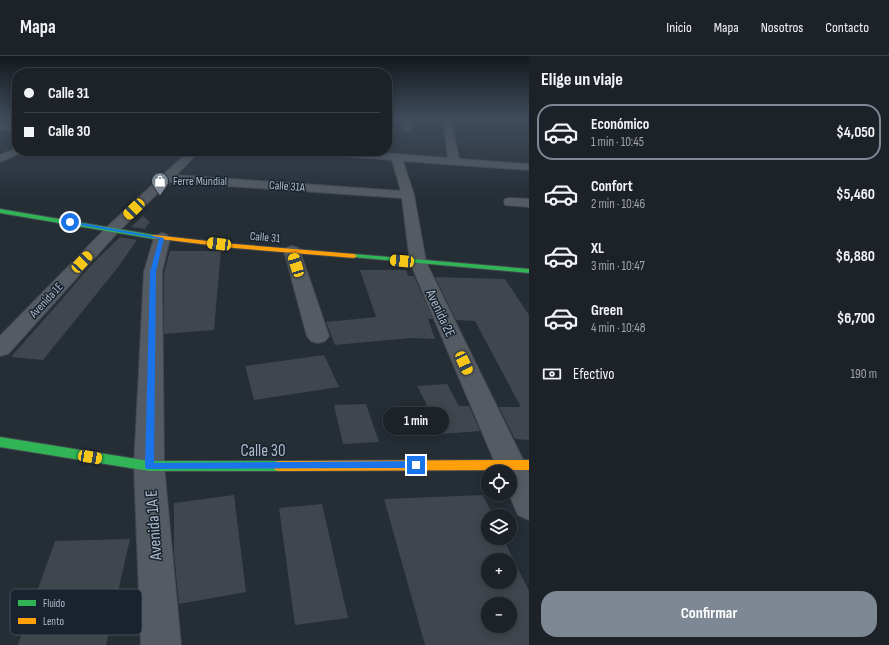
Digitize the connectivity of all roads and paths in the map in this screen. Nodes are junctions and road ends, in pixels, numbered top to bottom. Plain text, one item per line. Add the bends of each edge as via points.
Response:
1 (452, 146) edge
2 (12, 153) edge
3 (190, 156) edge
4 (374, 156) edge
5 (397, 158) junction
6 (0, 159) edge
7 (454, 161) junction
8 (529, 167) edge
9 (166, 178) junction
10 (408, 195) junction
11 (510, 202) dead end
12 (529, 203) edge
13 (0, 211) edge
14 (113, 229) junction
15 (162, 238) junction
16 (292, 251) junction
17 (418, 262) junction
18 (529, 271) edge
19 (318, 336) dead end
20 (0, 349) edge
21 (0, 442) edge
22 (520, 465) edge
23 (149, 466) junction
24 (529, 505) edge
25 (161, 645) edge

1 - 7 street
2 - 6 street
3 - 9 street, Avenida 1E
4 - 5 street
5 - 7 street
5 - 10 street, Avenida 2E
7 - 8 street
9 - 10 street, Calle 31A
9 - 14 street, Avenida 1E
10 - 17 street, Avenida 2E
11 - 12 street
13 - 14 street, Calle 31
14 - 15 street, Calle 31
14 - 20 street, Avenida 1E
15 - 16 street, Calle 31
15 - 23 street, Avenida 1A E via 153,272
16 - 17 street, Calle 31
16 - 19 street
17 - 18 street, Calle 31
17 - 22 street, Avenida 2E
21 - 23 street, Calle 30
22 - 23 street, Calle 30
22 - 24 street, Avenida 2E
23 - 25 street, Avenida 1A E

